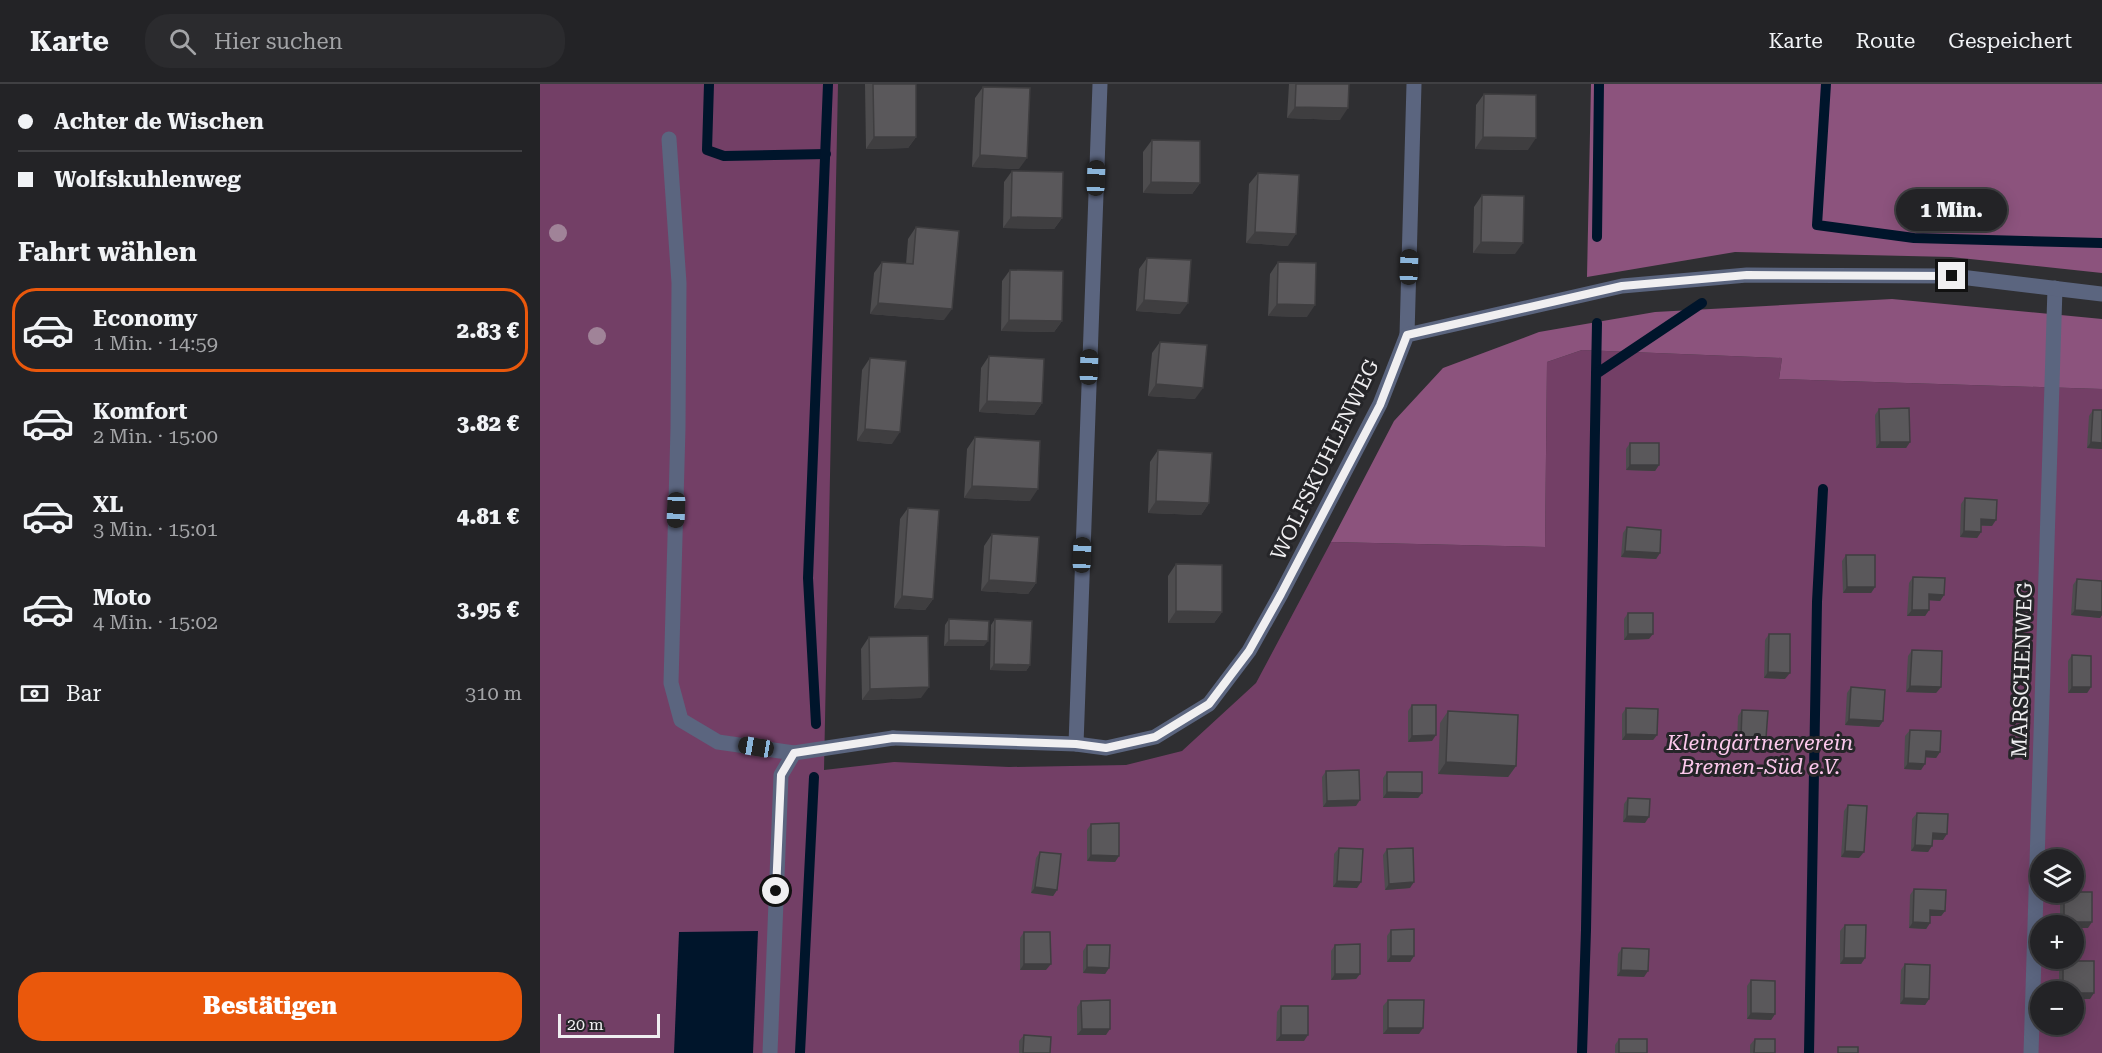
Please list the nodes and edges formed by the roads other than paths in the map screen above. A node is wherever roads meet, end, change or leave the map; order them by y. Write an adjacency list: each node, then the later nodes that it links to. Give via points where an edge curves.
1 (1100, 84): 7 (street)
2 (1414, 84): 6 (street, WOLFSKUHLENWEG)
3 (669, 139): 8 (street, WOLFSKUHLENWEG, via 679,282 671,683 681,720 718,741)
4 (2055, 288): 5 (street); 6 (street, via 1952,276 1747,275 1622,286); 10 (street, MARSCHENWEG)
5 (2102, 294)
6 (1407, 335): 7 (street, WOLFSKUHLENWEG, via 1380,405 1281,594 1249,651 1209,704 1155,737 1106,748)
7 (1076, 744): 8 (street, WOLFSKUHLENWEG, via 893,738)
8 (794, 753): 9 (street, via 781,775)
9 (770, 1053)
10 (2031, 1053)

